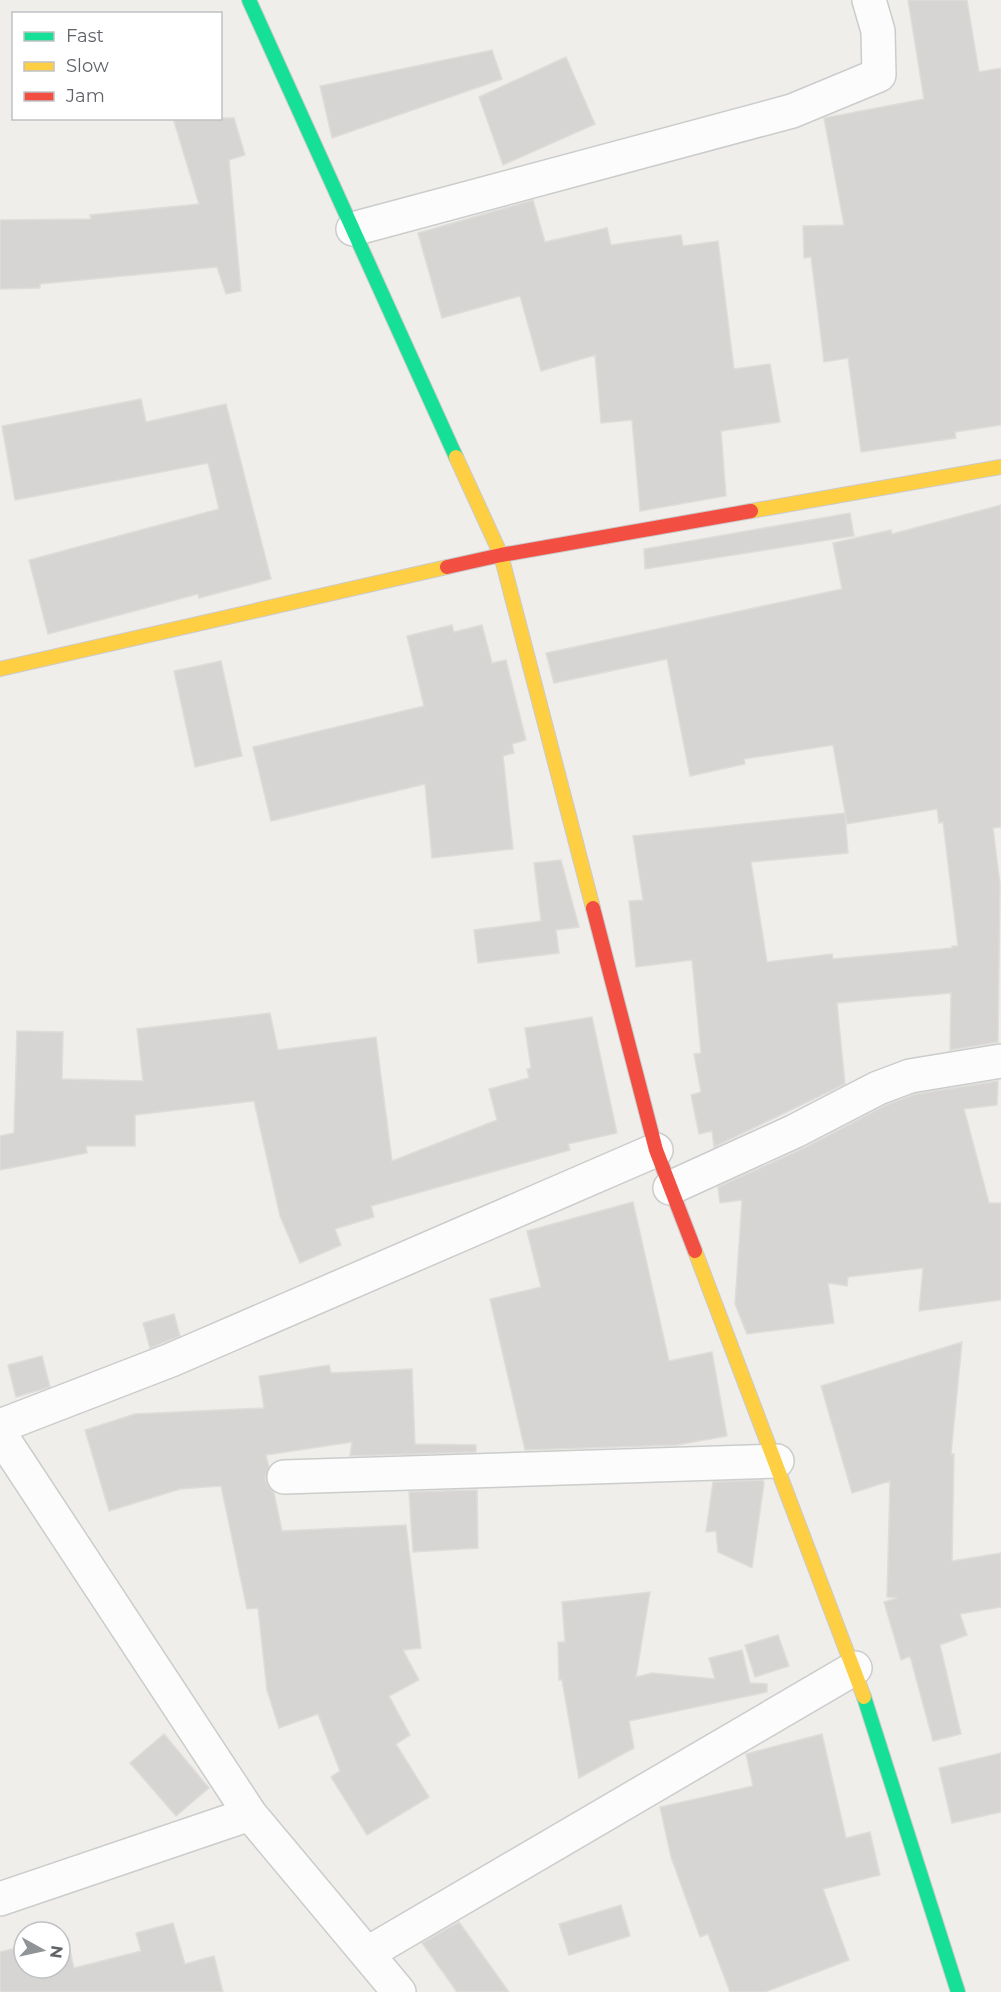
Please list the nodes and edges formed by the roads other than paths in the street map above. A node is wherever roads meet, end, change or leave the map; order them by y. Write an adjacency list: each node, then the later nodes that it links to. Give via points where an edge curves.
1 (249, 0): 3 (street)
2 (869, 0): 3 (street, via 878,30 879,75 792,111)
3 (353, 229): 5 (street)
4 (1001, 467): 5 (street)
5 (501, 555): 6 (street); 8 (street)
6 (0, 669)
7 (1001, 1061): 9 (street, via 910,1076 878,1088)
8 (656, 1150): 9 (street); 10 (street, via 171,1360)
9 (670, 1188): 12 (street)
10 (0, 1426)
11 (0, 1434): 15 (street)
12 (777, 1461): 13 (street); 14 (street)
13 (284, 1477)
14 (855, 1668): 17 (street); 19 (street)
15 (250, 1814): 16 (street); 17 (street)
16 (0, 1899)
17 (368, 1953): 18 (street)
18 (399, 1992)
19 (958, 1992)

